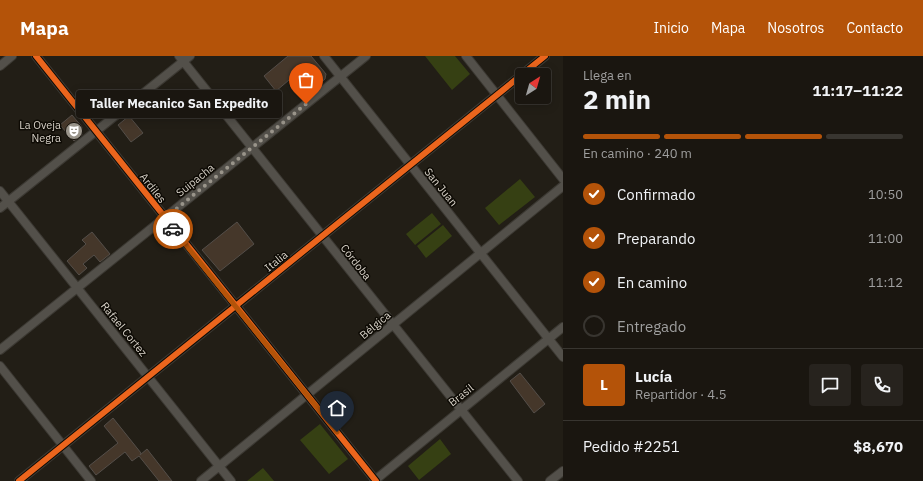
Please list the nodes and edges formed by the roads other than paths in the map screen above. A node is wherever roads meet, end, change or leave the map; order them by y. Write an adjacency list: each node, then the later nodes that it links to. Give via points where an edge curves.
1 (12, 56): 8 (street)
2 (36, 56): 11 (street, Ardiles)
3 (324, 56): 9 (street, San Juan)
4 (366, 56): 9 (street, Suipacha)
5 (466, 56): 10 (street)
6 (545, 56): 10 (street, Italia)
7 (184, 58): 11 (street); 12 (street, Córdoba)
8 (0, 66)
9 (341, 76): 12 (street, Suipacha); 13 (street, San Juan)
10 (497, 95): 13 (street, Italia); 14 (street)
11 (96, 131): 17 (street); 19 (street, Ardiles)
12 (252, 148): 19 (street, Suipacha); 20 (street, Córdoba)
13 (411, 165): 20 (street, Italia); 21 (street, San Juan)
14 (563, 179)
15 (563, 186): 21 (street, Bélgica)
16 (0, 191): 17 (street, Rafael Cortez)
17 (8, 202): 18 (street); 22 (street, Rafael Cortez)
18 (0, 208)
19 (165, 218): 22 (street, Suipacha); 23 (street, Ardiles)
20 (322, 237): 23 (street, Italia); 24 (street, Córdoba)
21 (481, 253): 24 (street, Bélgica); 26 (street, San Juan)
22 (77, 288): 27 (street, Suipacha); 30 (street, Rafael Cortez)
23 (236, 307): 30 (street, Italia); 31 (street, Ardiles)
24 (392, 325): 31 (street, Bélgica); 32 (street, Córdoba)
25 (563, 327): 26 (street, Brasil)
26 (549, 339): 28 (street, San Juan); 32 (street, Brasil)
27 (0, 350)
28 (563, 357)
29 (0, 366): 33 (street)
30 (148, 377): 33 (street, Italia); 34 (street, Rafael Cortez)
31 (309, 395): 34 (street, Bélgica); 40 (street, Ardiles)
32 (461, 409): 40 (street, Brasil); 41 (street, Córdoba)
33 (64, 446): 36 (street, Italia); 37 (street)
34 (219, 467): 38 (street, Bélgica); 39 (street, Rafael Cortez)
35 (563, 471): 42 (street)
36 (20, 481)
37 (91, 481)
38 (201, 481)
39 (231, 481)
40 (375, 481)
41 (518, 481)
42 (550, 481)

